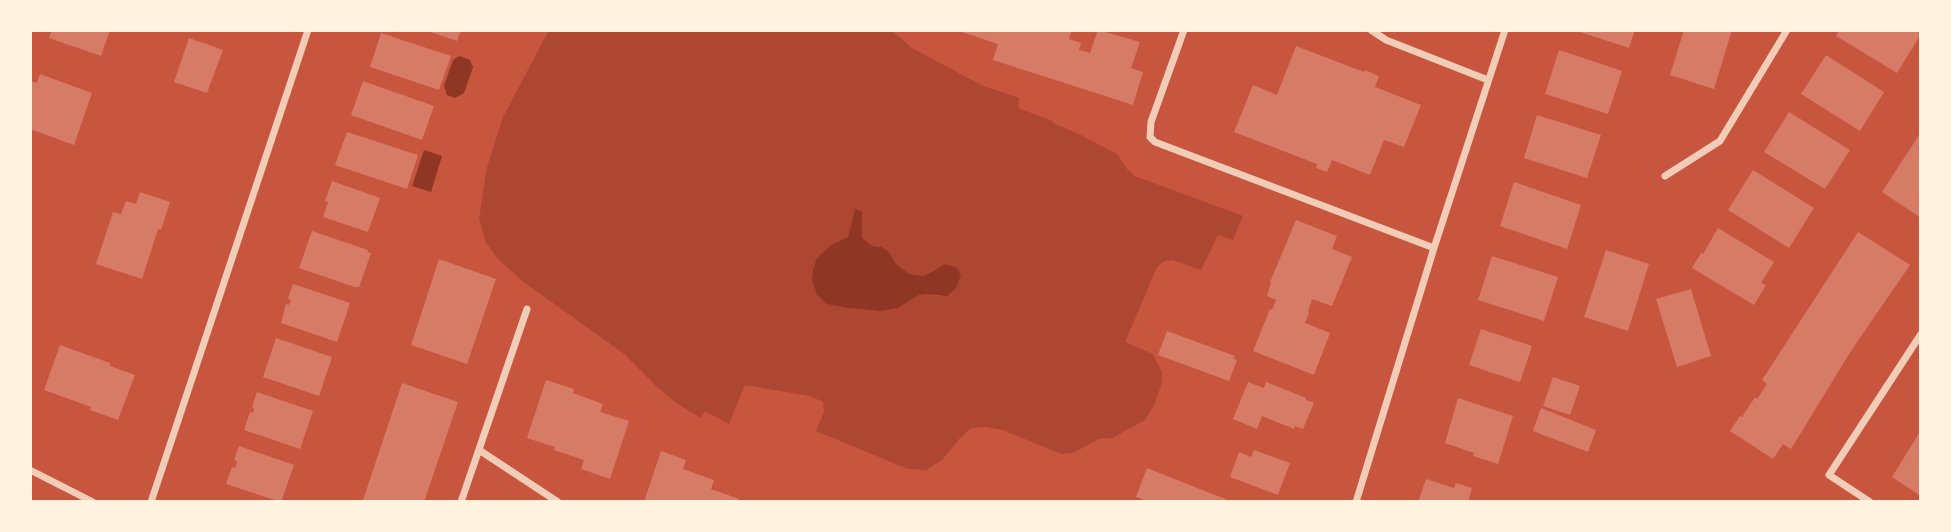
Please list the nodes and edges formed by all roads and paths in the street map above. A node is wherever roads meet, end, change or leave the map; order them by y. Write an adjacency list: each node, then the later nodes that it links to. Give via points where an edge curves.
1 (308, 30): 14 (street)
2 (1184, 30): 8 (street, via 1151,122 1150,137 1155,142)
3 (1371, 30): 6 (street)
4 (1505, 30): 6 (street)
5 (1787, 30): 7 (street, via 1720,141)
6 (1488, 80): 8 (street)
7 (1665, 176)
8 (1434, 248): 17 (street)
9 (527, 309): 11 (street)
10 (1921, 334): 18 (street, via 1829,475)
11 (479, 450): 15 (street); 16 (street)
12 (30, 470): 13 (street)
13 (93, 502)
14 (151, 502)
15 (461, 502)
16 (558, 502)
17 (1356, 502)
18 (1870, 502)

